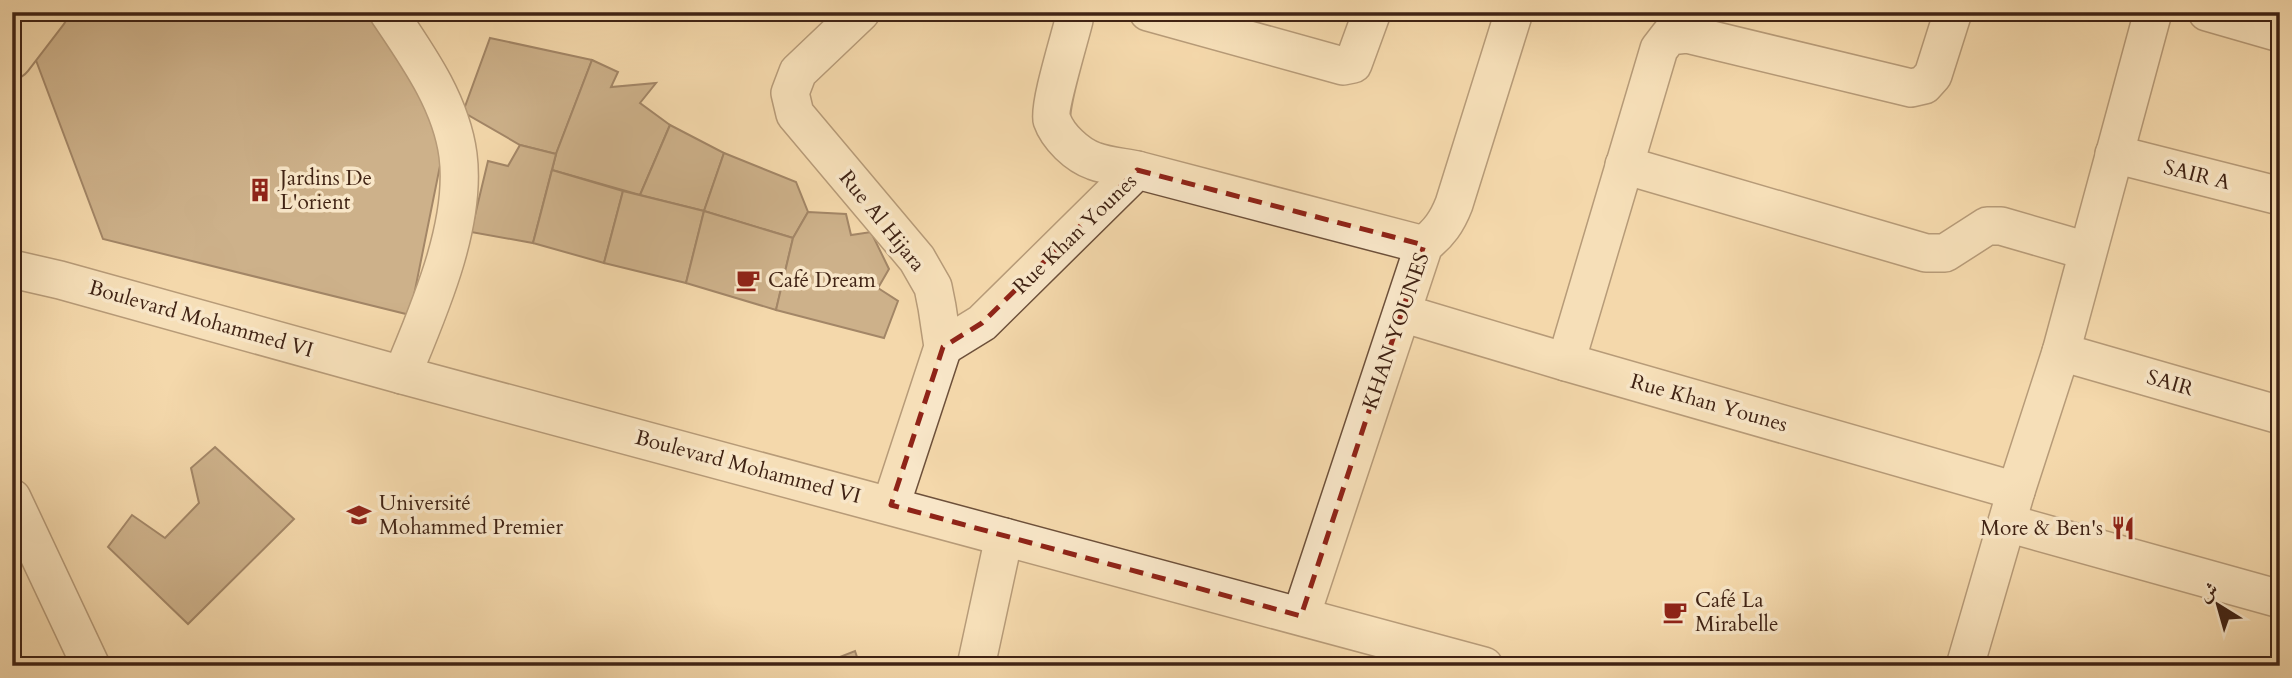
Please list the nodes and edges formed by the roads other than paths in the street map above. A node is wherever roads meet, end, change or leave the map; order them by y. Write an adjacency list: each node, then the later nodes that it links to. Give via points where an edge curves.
1 (48, 12): 12 (main road)
2 (388, 12): 24 (street, via 445,109 459,171 457,201 437,289)
3 (861, 12): 21 (street, Rue Al Hijara, via 798,72 790,93 794,114 917,259 933,287)
4 (1148, 12): 5 (street, via 1343,66 1353,64)
5 (1371, 12)
6 (1514, 12): 17 (street, KHAN YOUNES, via 1454,204 1438,234)
7 (1953, 12): 14 (street, via 1933,75 1924,85 1911,88 1686,34 1668,36 1659,49)
8 (2153, 12): 13 (street)
9 (2207, 12): 11 (street)
10 (1074, 15): 15 (street, via 1051,119 1077,152 1093,161)
11 (2280, 33)
12 (12, 59)
13 (2113, 154): 16 (street, SAIR A); 18 (street)
14 (1624, 165): 18 (street, via 1926,253 1945,253 1987,226); 23 (street)
15 (1136, 170): 17 (street, Rue Khan Younes); 21 (street, Rue Khan Younes, via 982,323)
16 (2280, 196)
17 (1424, 245): 20 (street, KHAN YOUNES)
18 (2087, 251): 22 (street)
19 (12, 269): 24 (street, Boulevard Mohammed VI)
20 (1402, 313): 23 (street, Rue Khan Younes); 31 (street, KHAN YOUNES)
21 (943, 347): 27 (street, Rue Al Hijara)
22 (2061, 352): 25 (street, SAIR); 28 (street)
23 (1566, 362): 28 (street, Rue Khan Younes)
24 (402, 376): 27 (street, Boulevard Mohammed VI)
25 (2280, 415)
26 (12, 498): 32 (street)
27 (891, 505): 29 (street, Boulevard Mohammed VI)
28 (2011, 507): 30 (street, Rue Khan Younes); 35 (street)
29 (1004, 537): 31 (street, Boulevard Mohammed VI); 33 (street)
30 (2280, 599)
31 (1301, 616): 34 (street, Boulevard Mohammed VI)
32 (91, 666)
33 (976, 666)
34 (1484, 666)
35 (1965, 666)

